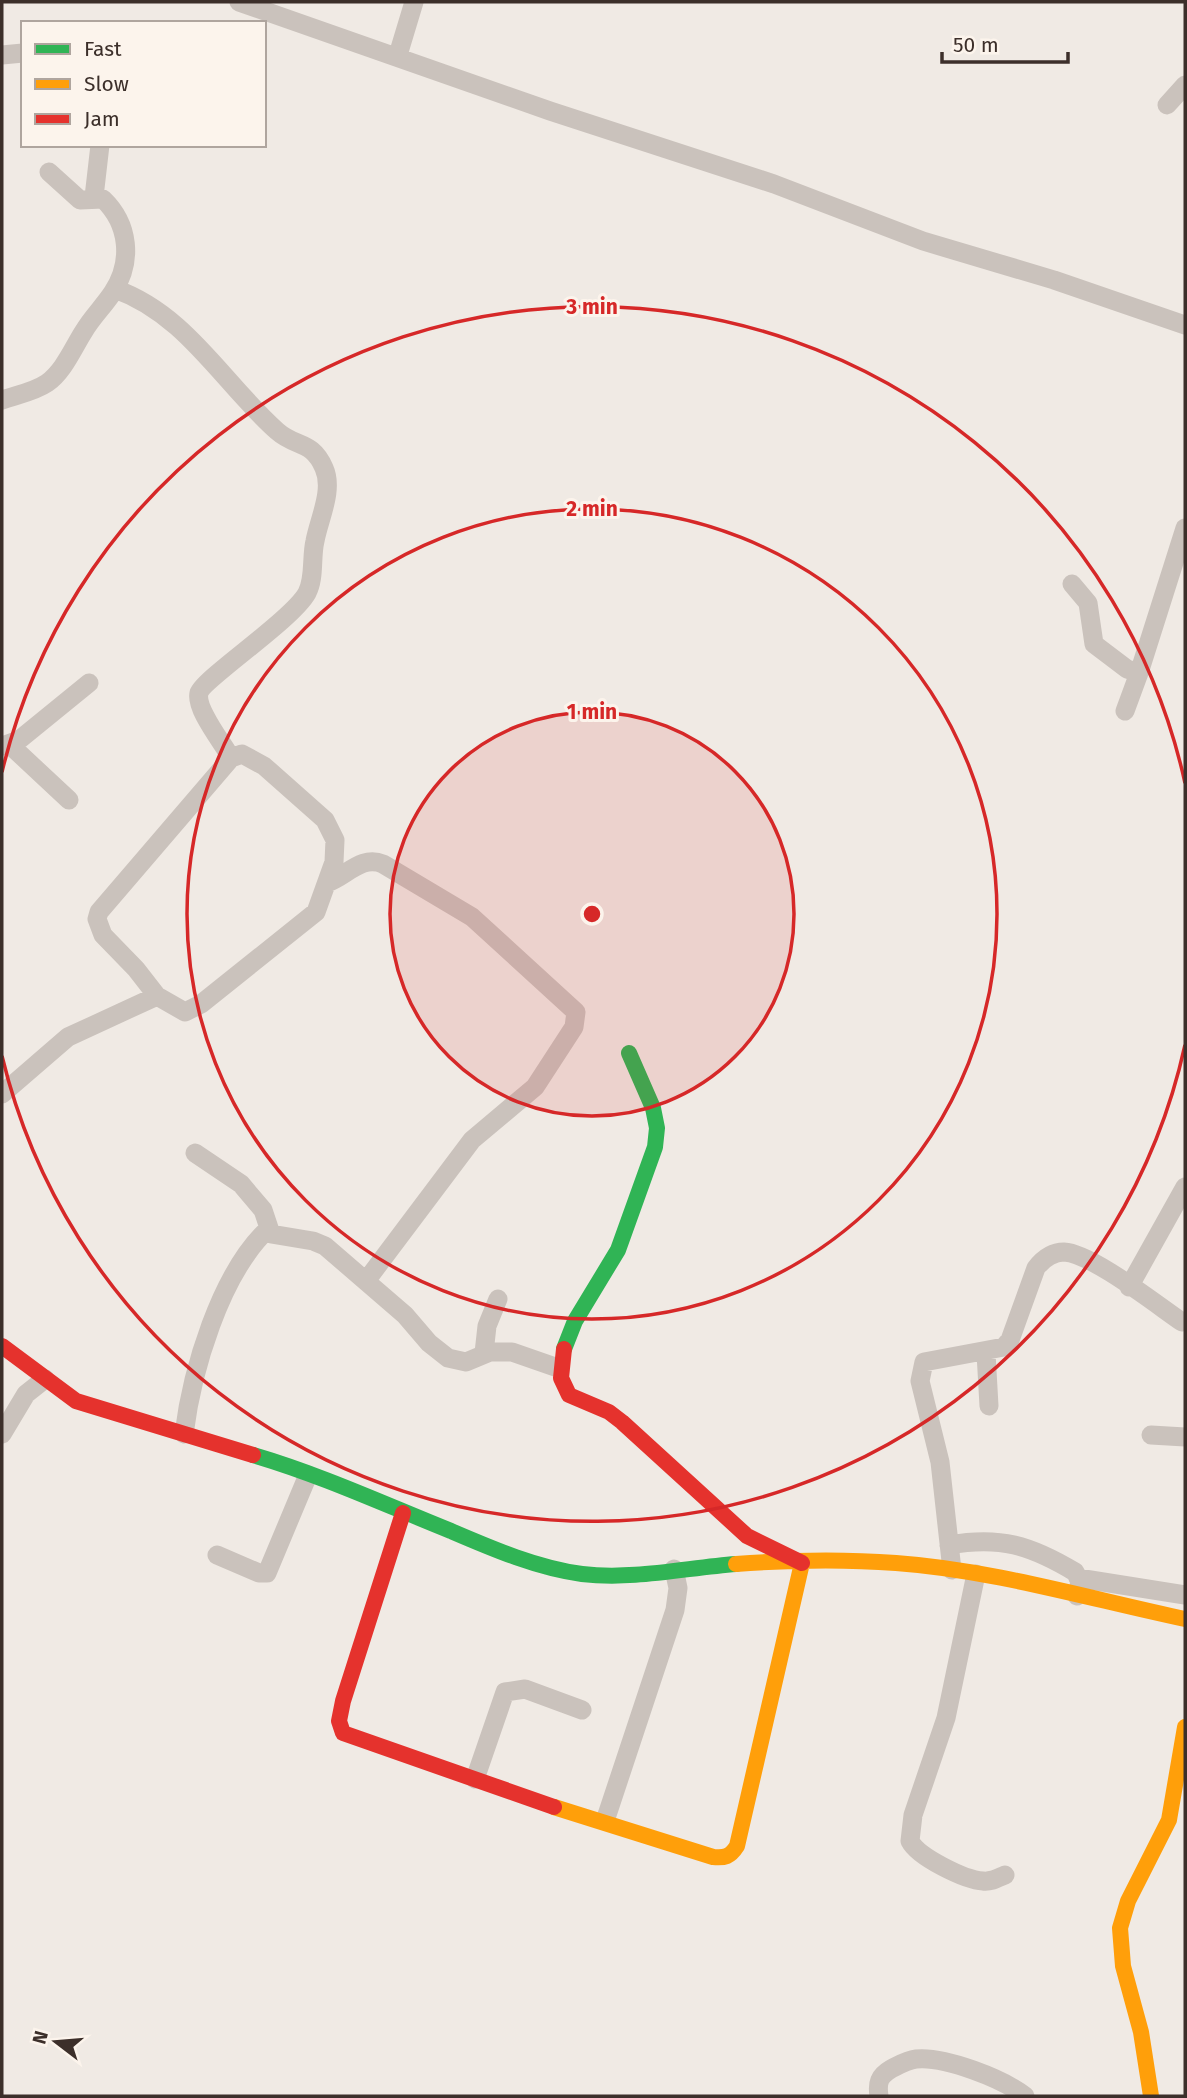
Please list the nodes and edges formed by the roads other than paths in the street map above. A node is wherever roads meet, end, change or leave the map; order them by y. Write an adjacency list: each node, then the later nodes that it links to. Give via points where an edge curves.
1 (239, 2): 5 (street)
2 (414, 2): 5 (street)
3 (21, 53): 4 (street)
4 (2, 55)
5 (398, 55): 12 (street, via 550,111 774,184 923,241)
6 (1185, 85): 7 (street)
7 (1167, 105)
8 (100, 147): 10 (street)
9 (49, 172): 10 (street, via 80,200)
10 (94, 197): 11 (street, via 110,205 124,226 125,248)
11 (115, 289): 13 (street, via 57,375 36,389); 20 (street, via 171,321 278,432 313,449 326,472 307,592 202,687 198,696 201,711)
12 (1185, 325)
13 (2, 400)
14 (1185, 528): 16 (street)
15 (1072, 584): 16 (street, via 1088,603 1094,644)
16 (1139, 673): 18 (street)
17 (89, 683): 19 (street, via 19,740)
18 (1125, 711)
19 (6, 745): 21 (street)
20 (231, 758): 22 (street, via 243,754 264,765 331,827 335,852); 23 (street, via 99,912 103,935)
21 (69, 800)
22 (327, 883): 23 (street, via 317,912 192,1010 185,1012); 29 (street, via 365,862 383,864 472,917 576,1012 573,1027 535,1087 472,1140)
23 (157, 996): 25 (street, via 68,1037)
24 (629, 1053): 36 (street, via 655,1115 655,1151 617,1251 579,1311)
25 (2, 1094)
26 (195, 1153): 28 (street, via 241,1184 262,1210)
27 (1185, 1187): 30 (street)
28 (267, 1230): 29 (street, via 281,1238 325,1246); 40 (street, via 244,1258 211,1326 192,1380)
29 (366, 1281): 34 (street, via 448,1358 466,1362)
30 (1129, 1287): 32 (street); 35 (street, via 1088,1259 1053,1254 1036,1268 1010,1340 1004,1348)
31 (498, 1299): 34 (street, via 486,1326)
32 (1182, 1322)
33 (2, 1346): 37 (street)
34 (484, 1353): 36 (street, via 512,1352)
35 (986, 1353): 38 (street); 45 (street, via 927,1360 920,1369 940,1462)
36 (558, 1368): 47 (street, via 569,1395 622,1422 747,1535)
37 (45, 1379): 39 (street, via 26,1394); 40 (street, via 86,1405)
38 (989, 1406)
39 (2, 1434)
40 (184, 1434): 43 (street)
41 (1152, 1435): 42 (street)
42 (1185, 1437)
43 (308, 1475): 44 (street); 46 (street, via 267,1573)
44 (403, 1513): 48 (street, via 552,1568 613,1576); 56 (street, via 343,1701 340,1727 348,1736)
45 (949, 1545): 49 (street); 51 (street, via 983,1539 1006,1541 1071,1570)
46 (217, 1555)
47 (802, 1561): 48 (street); 49 (street, via 898,1563); 57 (street, via 746,1811 732,1854 713,1857)
48 (674, 1569): 57 (street, via 678,1588 675,1610)
49 (951, 1570): 50 (street)
50 (976, 1574): 51 (street); 58 (street, via 959,1667 913,1815 910,1841 923,1857 973,1878 986,1882)
51 (1077, 1587): 52 (street); 53 (street)
52 (1185, 1595)
53 (1185, 1619)
54 (583, 1710): 56 (street, via 526,1689 505,1692)
55 (1185, 1727): 61 (street, via 1170,1821 1128,1901 1120,1928 1123,1966 1141,2032)
56 (475, 1779): 57 (street)
57 (604, 1821)
58 (1005, 1875)
59 (879, 2096): 60 (street, via 878,2085 885,2072 909,2060 924,2059 993,2078)
60 (1025, 2096)
61 (1151, 2096)

